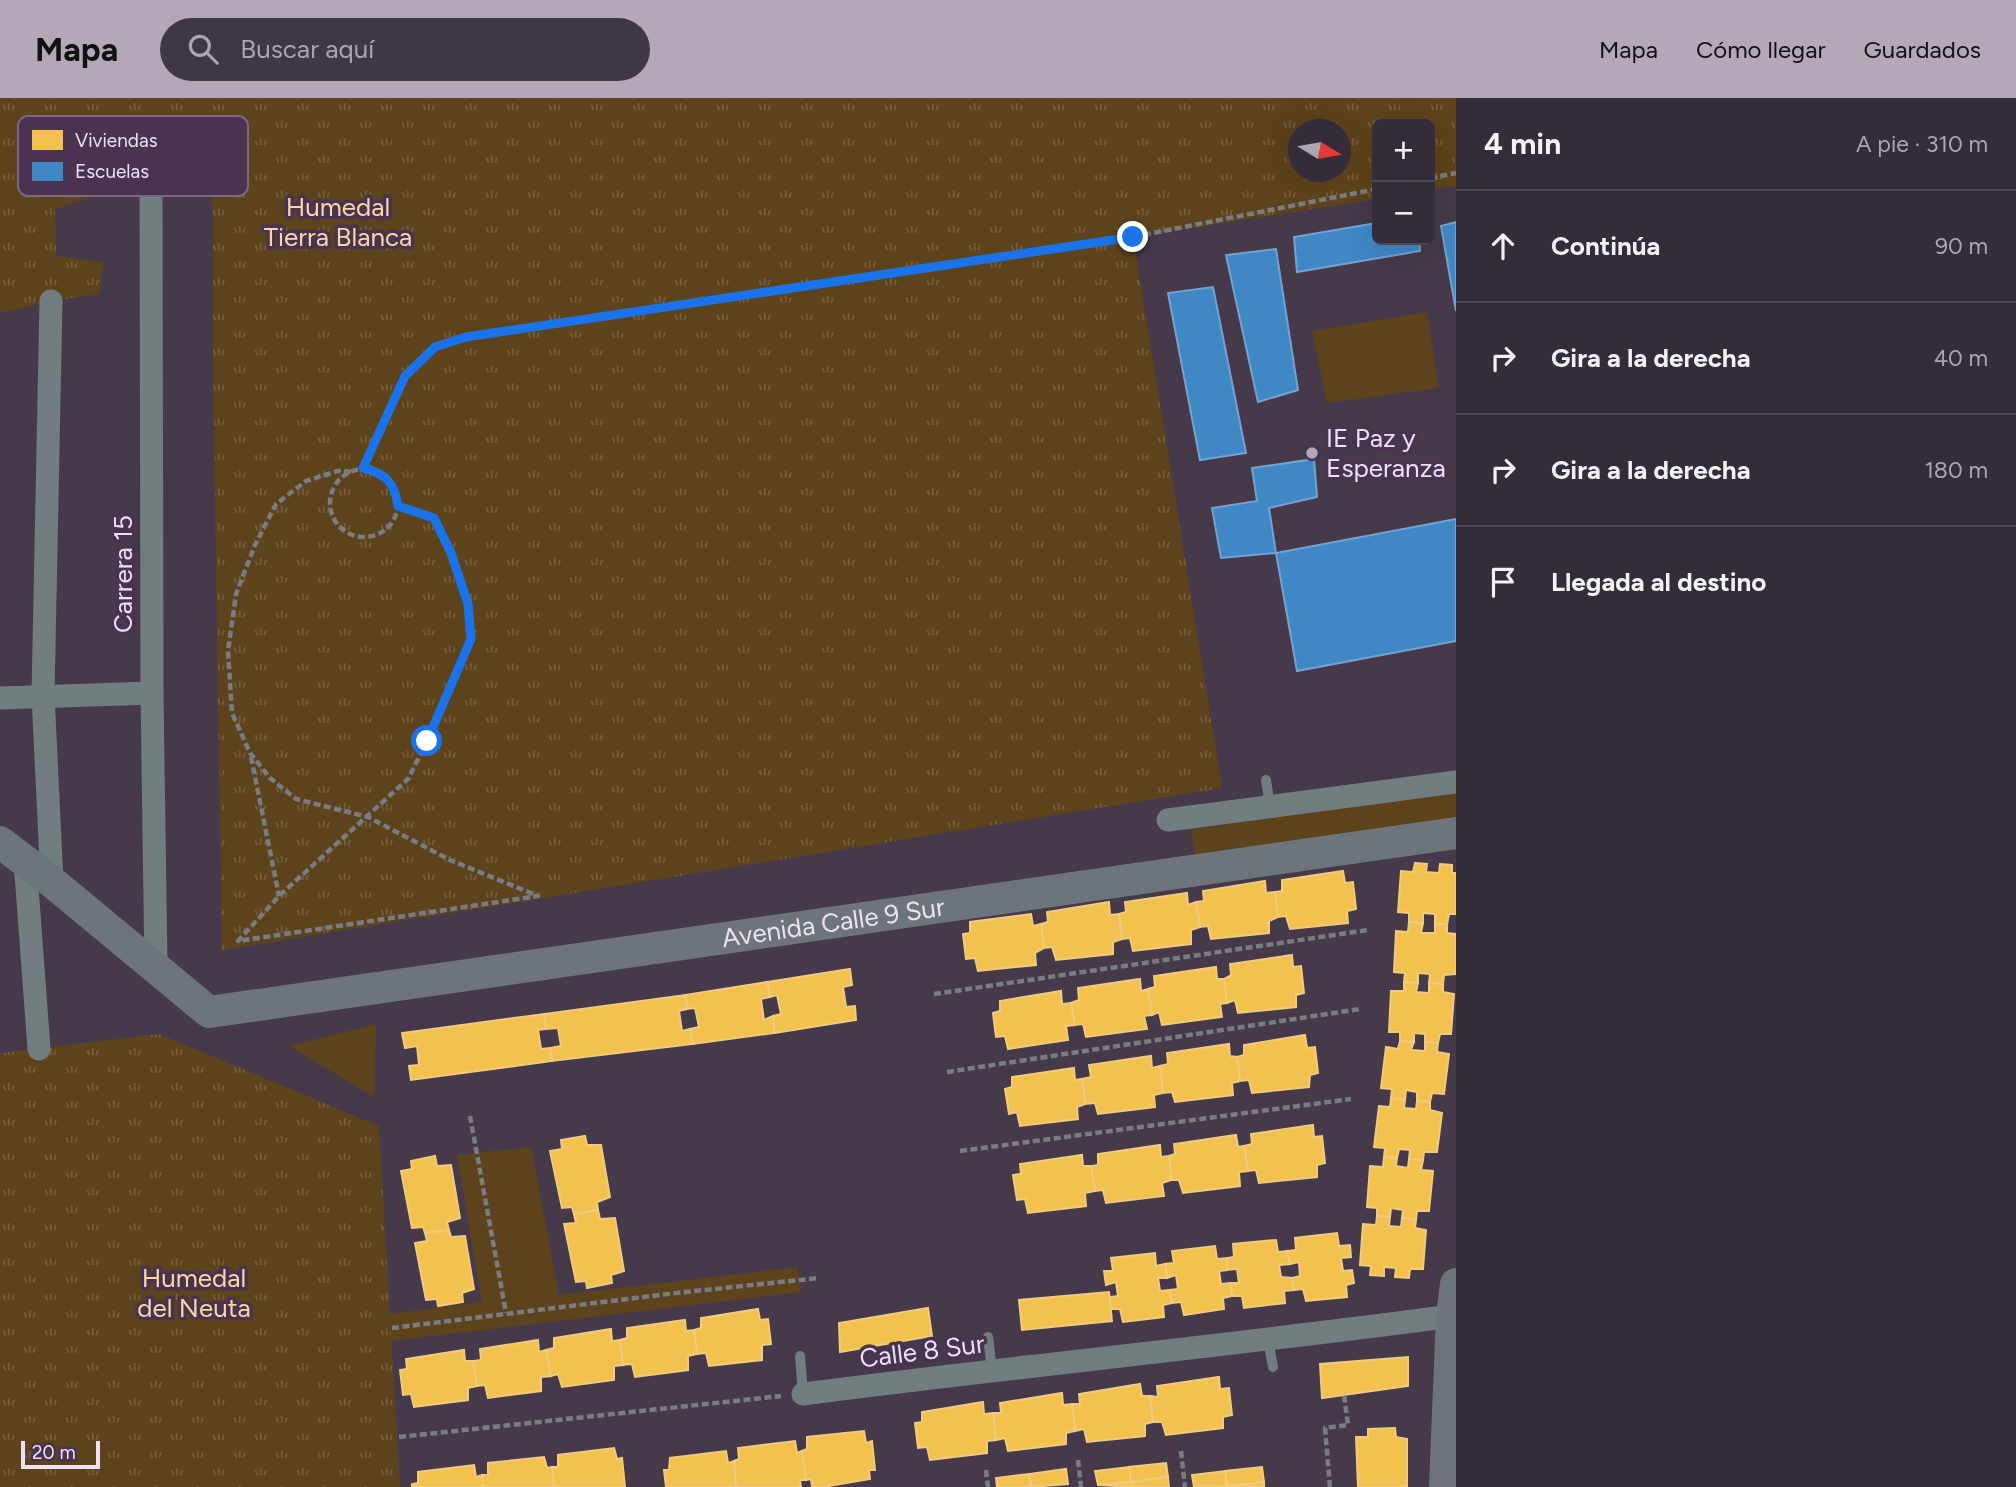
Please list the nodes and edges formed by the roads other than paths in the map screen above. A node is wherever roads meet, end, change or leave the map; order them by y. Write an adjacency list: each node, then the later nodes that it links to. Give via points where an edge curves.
1 (151, 196): 3 (street, Carrera 15)
2 (51, 301): 4 (street)
3 (152, 693): 4 (street); 13 (street, Carrera 15)
4 (43, 695): 5 (street); 12 (street)
5 (0, 698)
6 (1266, 780): 8 (lane)
7 (1456, 782): 8 (street)
8 (1270, 806): 9 (street)
9 (1168, 820)
10 (1456, 833): 13 (street, Avenida Calle 9 Sur, via 209,1012)
11 (13, 851): 12 (street); 14 (street)
12 (52, 882): 13 (street)
13 (156, 968)
14 (39, 1049)
15 (1456, 1284): 16 (street)
16 (1452, 1316): 18 (street, Calle 8 Sur); 23 (street)
17 (988, 1337): 21 (lane)
18 (1268, 1340): 20 (lane); 21 (street, Calle 8 Sur)
19 (800, 1356): 22 (lane)
20 (1273, 1367)
21 (992, 1370): 22 (street, Calle 8 Sur)
22 (803, 1394)
23 (1445, 1487)

